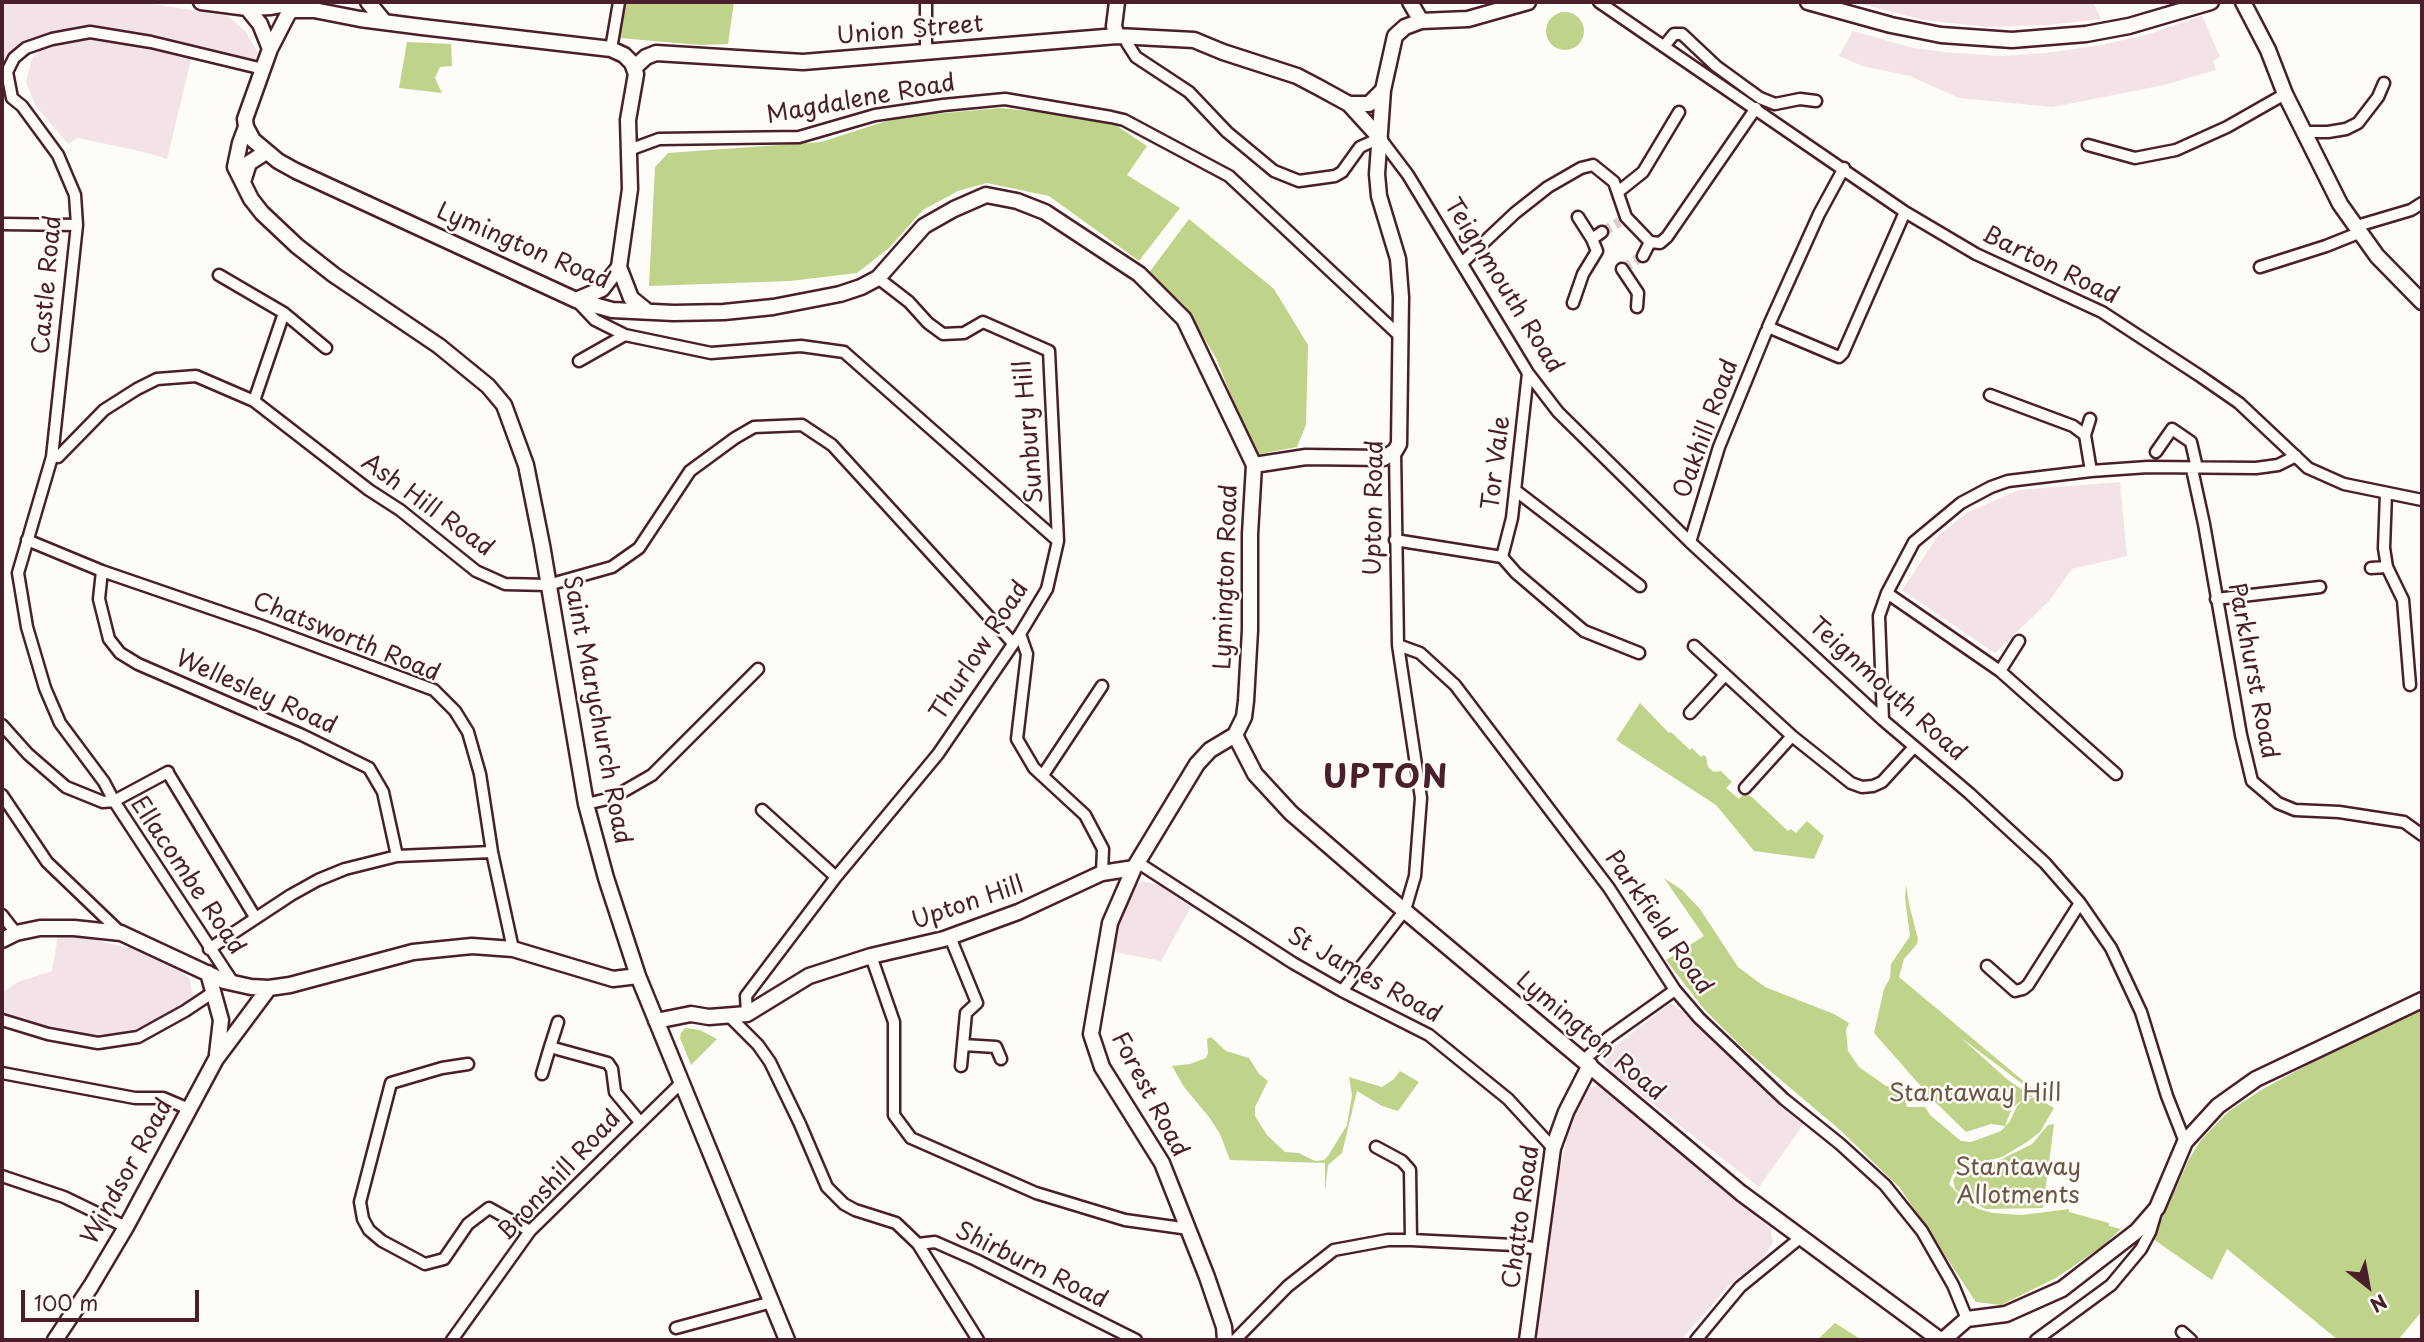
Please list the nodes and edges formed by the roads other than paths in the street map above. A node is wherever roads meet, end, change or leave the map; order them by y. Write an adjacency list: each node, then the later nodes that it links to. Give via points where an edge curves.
1 (201, 2): 13 (street)
2 (368, 2): 14 (street)
3 (619, 2): 20 (street)
4 (926, 2): 21 (street)
5 (1117, 2): 16 (street, via 1114,26)
6 (1410, 2): 15 (street)
7 (1528, 2): 15 (street, via 1468,19)
8 (1599, 2): 18 (street, Barton Road)
9 (1808, 2): 10 (street, via 1941,35 2012,40 2129,26)
10 (2211, 2)
11 (2243, 2): 26 (street)
12 (294, 7): 13 (street); 14 (street); 19 (street)
13 (247, 8): 19 (street, via 260,24)
14 (383, 20): 20 (street)
15 (1421, 21): 25 (street, Upton Road, via 1395,36)
16 (1123, 36): 17 (street, Union Street); 21 (street, Union Street); 33 (street, via 1136,57 1189,92 1274,171 1299,181 1335,176 1360,147)
17 (1194, 40): 28 (street, Teignmouth Road, via 1297,76)
18 (1665, 46): 27 (street, via 1674,34 1682,34 1760,98 1775,104); 29 (street, Barton Road)
19 (270, 49): 23 (street)
20 (611, 49): 22 (street)
21 (926, 53): 22 (street, Union Street, via 803,62 656,53)
22 (631, 63): 35 (street, via 636,74 628,120)
23 (263, 69): 31 (street); 44 (street, Castle Road, via 152,41 90,32 52,39 26,48 14,58 7,72 12,98 58,155 75,195)
24 (2384, 83): 32 (street, via 2358,123 2346,129)
25 (1383, 90): 28 (street, via 1369,104); 33 (street, Upton Road)
26 (2285, 94): 32 (street); 34 (street, via 2176,150 2135,158)
27 (1816, 101)
28 (1349, 104): 33 (street, Teignmouth Road)
29 (1756, 108): 37 (street, Barton Road); 48 (street, via 1667,237 1660,243)
30 (1679, 112): 39 (street, via 1643,172)
31 (246, 127): 36 (street, Lymington Road); 38 (street, via 235,167)
32 (2304, 132): 45 (street, via 2340,204)
33 (1380, 138): 50 (street, Teignmouth Road); 64 (street, Upton Road, via 1379,196 1398,259)
34 (2088, 145)
35 (629, 150): 51 (street, via 630,188); 64 (street, Magdalene Road, via 659,139 799,137 874,115 1005,99 1124,120 1229,176)
36 (266, 152): 38 (street, via 250,163); 56 (street, Lymington Road, via 296,171)
37 (1844, 168): 41 (street, Barton Road); 62 (street, Oakhill Road)
38 (243, 183): 90 (street, Saint Marychurch Road, via 262,213 297,246 439,346 504,405 526,465)
39 (1618, 192): 48 (street, via 1623,219); 50 (street, via 1614,182 1593,165 1581,168 1515,213)
40 (2422, 203): 45 (street)
41 (1905, 212): 62 (street, via 1843,353 1839,356); 74 (street, Barton Road, via 1976,254 2102,312 2239,403)
42 (1578, 217): 47 (street)
43 (2, 224): 44 (street)
44 (77, 225): 75 (street, Castle Road)
45 (2359, 229): 52 (street, via 2326,246); 57 (street, via 2377,256)
46 (1602, 232): 47 (street)
47 (1592, 239): 58 (street, via 1597,251)
48 (1650, 242): 49 (street)
49 (1643, 256)
50 (1462, 263): 67 (street, Teignmouth Road)
51 (619, 267): 56 (street, via 601,289); 60 (street, via 631,298)
52 (2260, 267)
53 (1622, 269): 59 (street, via 1638,293)
54 (219, 275): 61 (street)
55 (878, 278): 60 (street, Lymington Road, via 840,294 773,306 724,312); 76 (street, Lymington Road, via 924,226 986,195 1045,212 1139,274 1184,319); 84 (street, Sunbury Hill, via 943,334 964,333 983,322 1049,351)
56 (576, 300): 60 (street, Lymington Road, via 612,310); 63 (street, via 595,320)
57 (2422, 302)
58 (1573, 303)
59 (1637, 307)
60 (647, 312)
61 (284, 313): 65 (street); 69 (street)
62 (1767, 329): 85 (street, Oakhill Road, via 1719,447)
63 (625, 335): 66 (street); 84 (street, via 710,353 801,346 844,352)
64 (1401, 337): 72 (street, Upton Road, via 1399,444)
65 (326, 348)
66 (579, 361)
67 (1528, 373): 79 (street, Tor Vale); 85 (street, Teignmouth Road, via 1558,412)
68 (1990, 395): 71 (street, via 2073,426)
69 (254, 401): 75 (street, Ash Hill Road, via 196,376 157,379 104,410 58,457); 90 (street, Ash Hill Road, via 476,571 505,584)
70 (2090, 419): 71 (street)
71 (2085, 435): 78 (street)
72 (1395, 451): 76 (street, via 1384,458 1306,457); 83 (street, Upton Road)
73 (2156, 452): 77 (street, Parkhurst Road, via 2172,429 2191,442)
74 (2296, 456): 77 (street, via 2256,468); 80 (street, Barton Road, via 2308,468 2344,484)
75 (52, 457): 82 (street, Castle Road)
76 (1254, 465): 108 (street, Lymington Road, via 1246,701)
77 (2194, 468): 78 (street); 94 (street, Parkhurst Road)
78 (2091, 471): 93 (street, via 2008,481 1973,495 1914,542)
79 (1515, 490): 86 (street, Tor Vale); 91 (street)
80 (2386, 493): 81 (street, Barton Road); 87 (street)
81 (2422, 500)
82 (27, 540): 89 (street, Chatsworth Road); 115 (street, Castle Road, via 18,573 27,627 45,688 60,723)
83 (1395, 540): 86 (street); 97 (street, Upton Road)
84 (1058, 541): 95 (street, Thurlow Road, via 1047,589)
85 (1690, 542): 106 (street, Teignmouth Road)
86 (1503, 558): 99 (street, via 1584,631)
87 (2387, 567): 88 (street); 103 (street, via 2403,600 2410,679)
88 (2371, 568)
89 (102, 571): 119 (street, Chatsworth Road, via 434,690 468,732 480,774); 120 (street, Wellesley Road, via 99,599 109,639 120,653 369,768 383,792)
90 (548, 585): 95 (street, Ash Hill Road, via 611,567 639,548 690,471 735,438 754,427 802,425 832,445); 116 (street, Saint Marychurch Road)
91 (1640, 586)
92 (2320, 587): 94 (street, via 2289,584)
93 (1887, 593): 101 (street); 106 (street, via 1879,616)
94 (2216, 599): 118 (street, Parkhurst Road, via 2252,781 2278,803 2295,810 2404,822)
95 (1016, 638): 112 (street, via 1027,654 1017,739); 123 (street, Thurlow Road, via 938,754)
96 (2019, 641): 101 (street)
97 (1398, 645): 125 (street, Upton Road, via 1421,798 1415,876); 140 (street, Parkfield Road, via 1420,653 1455,685 1616,898)
98 (1694, 646): 102 (street)
99 (1639, 653)
100 (758, 668): 116 (street, via 652,775 612,798)
101 (2000, 671): 111 (street)
102 (1725, 675): 105 (street); 109 (street)
103 (2422, 675)
104 (1102, 686): 112 (street)
105 (1690, 713)
106 (1883, 720): 110 (street, Teignmouth Road)
107 (2, 725): 115 (street, Ellacombe Road, via 65,787 103,802)
108 (1235, 735): 121 (street, via 1197,764); 125 (street, Lymington Road, via 1255,774 1291,813)
109 (1792, 736): 110 (street, via 1862,787 1882,782); 113 (street)
110 (1914, 747): 124 (street, Teignmouth Road, via 2045,863)
111 (2116, 774)
112 (1042, 775): 122 (street, via 1085,815 1103,849)
113 (1745, 788)
114 (2, 795): 129 (street, via 47,862)
115 (114, 801): 127 (street, via 168,772); 132 (street, Ellacombe Road)
116 (586, 804): 137 (street, Saint Marychurch Road)
117 (762, 810): 123 (street)
118 (2422, 835)
119 (492, 852): 120 (street); 133 (street, Chatsworth Road)
120 (397, 856): 127 (street, via 328,875)
121 (1136, 865): 122 (street, Upton Hill); 141 (street, St James Road); 167 (street, Forest Road, via 1110,923 1091,1034 1102,1067 1162,1163)
122 (1102, 873): 130 (street, Upton Hill)
123 (836, 877): 144 (street, Thurlow Road, via 746,996)
124 (2080, 903): 135 (street, via 2023,989 2015,991); 161 (street, Teignmouth Road, via 2110,948 2141,1012)
125 (1405, 910): 141 (street, Upton Road); 153 (street, Lymington Road)
126 (2, 915): 128 (street)
127 (255, 917): 132 (street)
128 (16, 933): 129 (street, via 74,928); 131 (street)
129 (121, 933): 136 (street)
130 (950, 937): 134 (street, Upton Hill); 149 (street, via 977,1003 966,1013)
131 (2, 940)
132 (209, 949): 138 (street, Ellacombe Road)
133 (513, 949): 137 (street, via 613,979); 139 (street, via 472,946 413,952)
134 (871, 956): 144 (street, Upton Hill, via 809,976); 167 (street, via 894,1021 894,1115 911,1138 1036,1193 1125,1220)
135 (1987, 966)
136 (208, 973): 138 (street); 142 (street, Windsor Road)
137 (638, 976): 147 (street, Saint Marychurch Road)
138 (234, 984): 139 (street)
139 (269, 988): 151 (street, Windsor Road)
140 (1675, 990): 153 (street, via 1609,1037); 174 (street, Parkfield Road, via 1732,1051 1885,1185 1922,1231)
141 (1342, 991): 163 (street, St James Road, via 1429,1035 1508,1099)
142 (212, 993): 146 (street, via 138,1037 98,1043); 151 (street, Windsor Road, via 221,1020)
143 (2422, 1000): 161 (street, via 2256,1079 2218,1106)
144 (747, 1014): 145 (street, Upton Hill)
145 (730, 1017): 147 (street, Upton Hill, via 691,1014); 171 (street, Shirburn Road, via 770,1062 833,1195 855,1210 896,1223)
146 (2, 1020)
147 (656, 1021): 158 (street, Saint Marychurch Road)
148 (558, 1022): 150 (street)
149 (963, 1045): 152 (street, via 996,1047); 155 (street)
150 (550, 1047): 157 (street); 160 (street, via 608,1063 615,1092)
151 (216, 1059): 159 (street, Windsor Road)
152 (1001, 1059)
153 (1587, 1062): 163 (street, Chatto Road); 169 (street, Lymington Road)
154 (468, 1064): 168 (street, via 391,1083 360,1202 363,1219 382,1241 425,1264 444,1259 468,1224 489,1208)
155 (961, 1066)
156 (2, 1073): 159 (street, via 135,1098 163,1098)
157 (542, 1074)
158 (682, 1082): 160 (street, Bronshill Road); 173 (street, Saint Marychurch Road)
159 (189, 1109): 166 (street, Windsor Road)
160 (640, 1122): 168 (street, Bronshill Road)
161 (2185, 1142): 165 (street)
162 (1376, 1147): 170 (street, via 1410,1170)
163 (1553, 1148): 172 (street, Chatto Road)
164 (2, 1176): 166 (street, via 64,1196)
165 (2157, 1208): 174 (street, via 2137,1231 2062,1289 2006,1314); 187 (street, via 2141,1249 2111,1284)
166 (126, 1227): 177 (street, Windsor Road)
167 (1189, 1229): 182 (street, Forest Road)
168 (530, 1231): 178 (street, Bronshill Road)
169 (1800, 1238): 185 (street, via 1740,1287); 186 (street, Lymington Road)
170 (1411, 1240): 172 (street); 183 (street, via 1334,1250 1289,1286)
171 (918, 1244): 180 (street); 181 (street, Shirburn Road, via 935,1242 956,1251)
172 (1539, 1250): 184 (street, Chatto Road)
173 (772, 1302): 175 (street); 179 (street, Saint Marychurch Road)
174 (1967, 1319): 186 (street)
175 (676, 1328)
176 (2182, 1332): 188 (street)
177 (55, 1340)
178 (452, 1340)
179 (787, 1340)
180 (978, 1340)
181 (1136, 1340)
182 (1225, 1340)
183 (1235, 1340)
184 (1527, 1340)
185 (1696, 1340)
186 (1941, 1340)
187 (2036, 1340)
188 (2191, 1340)

